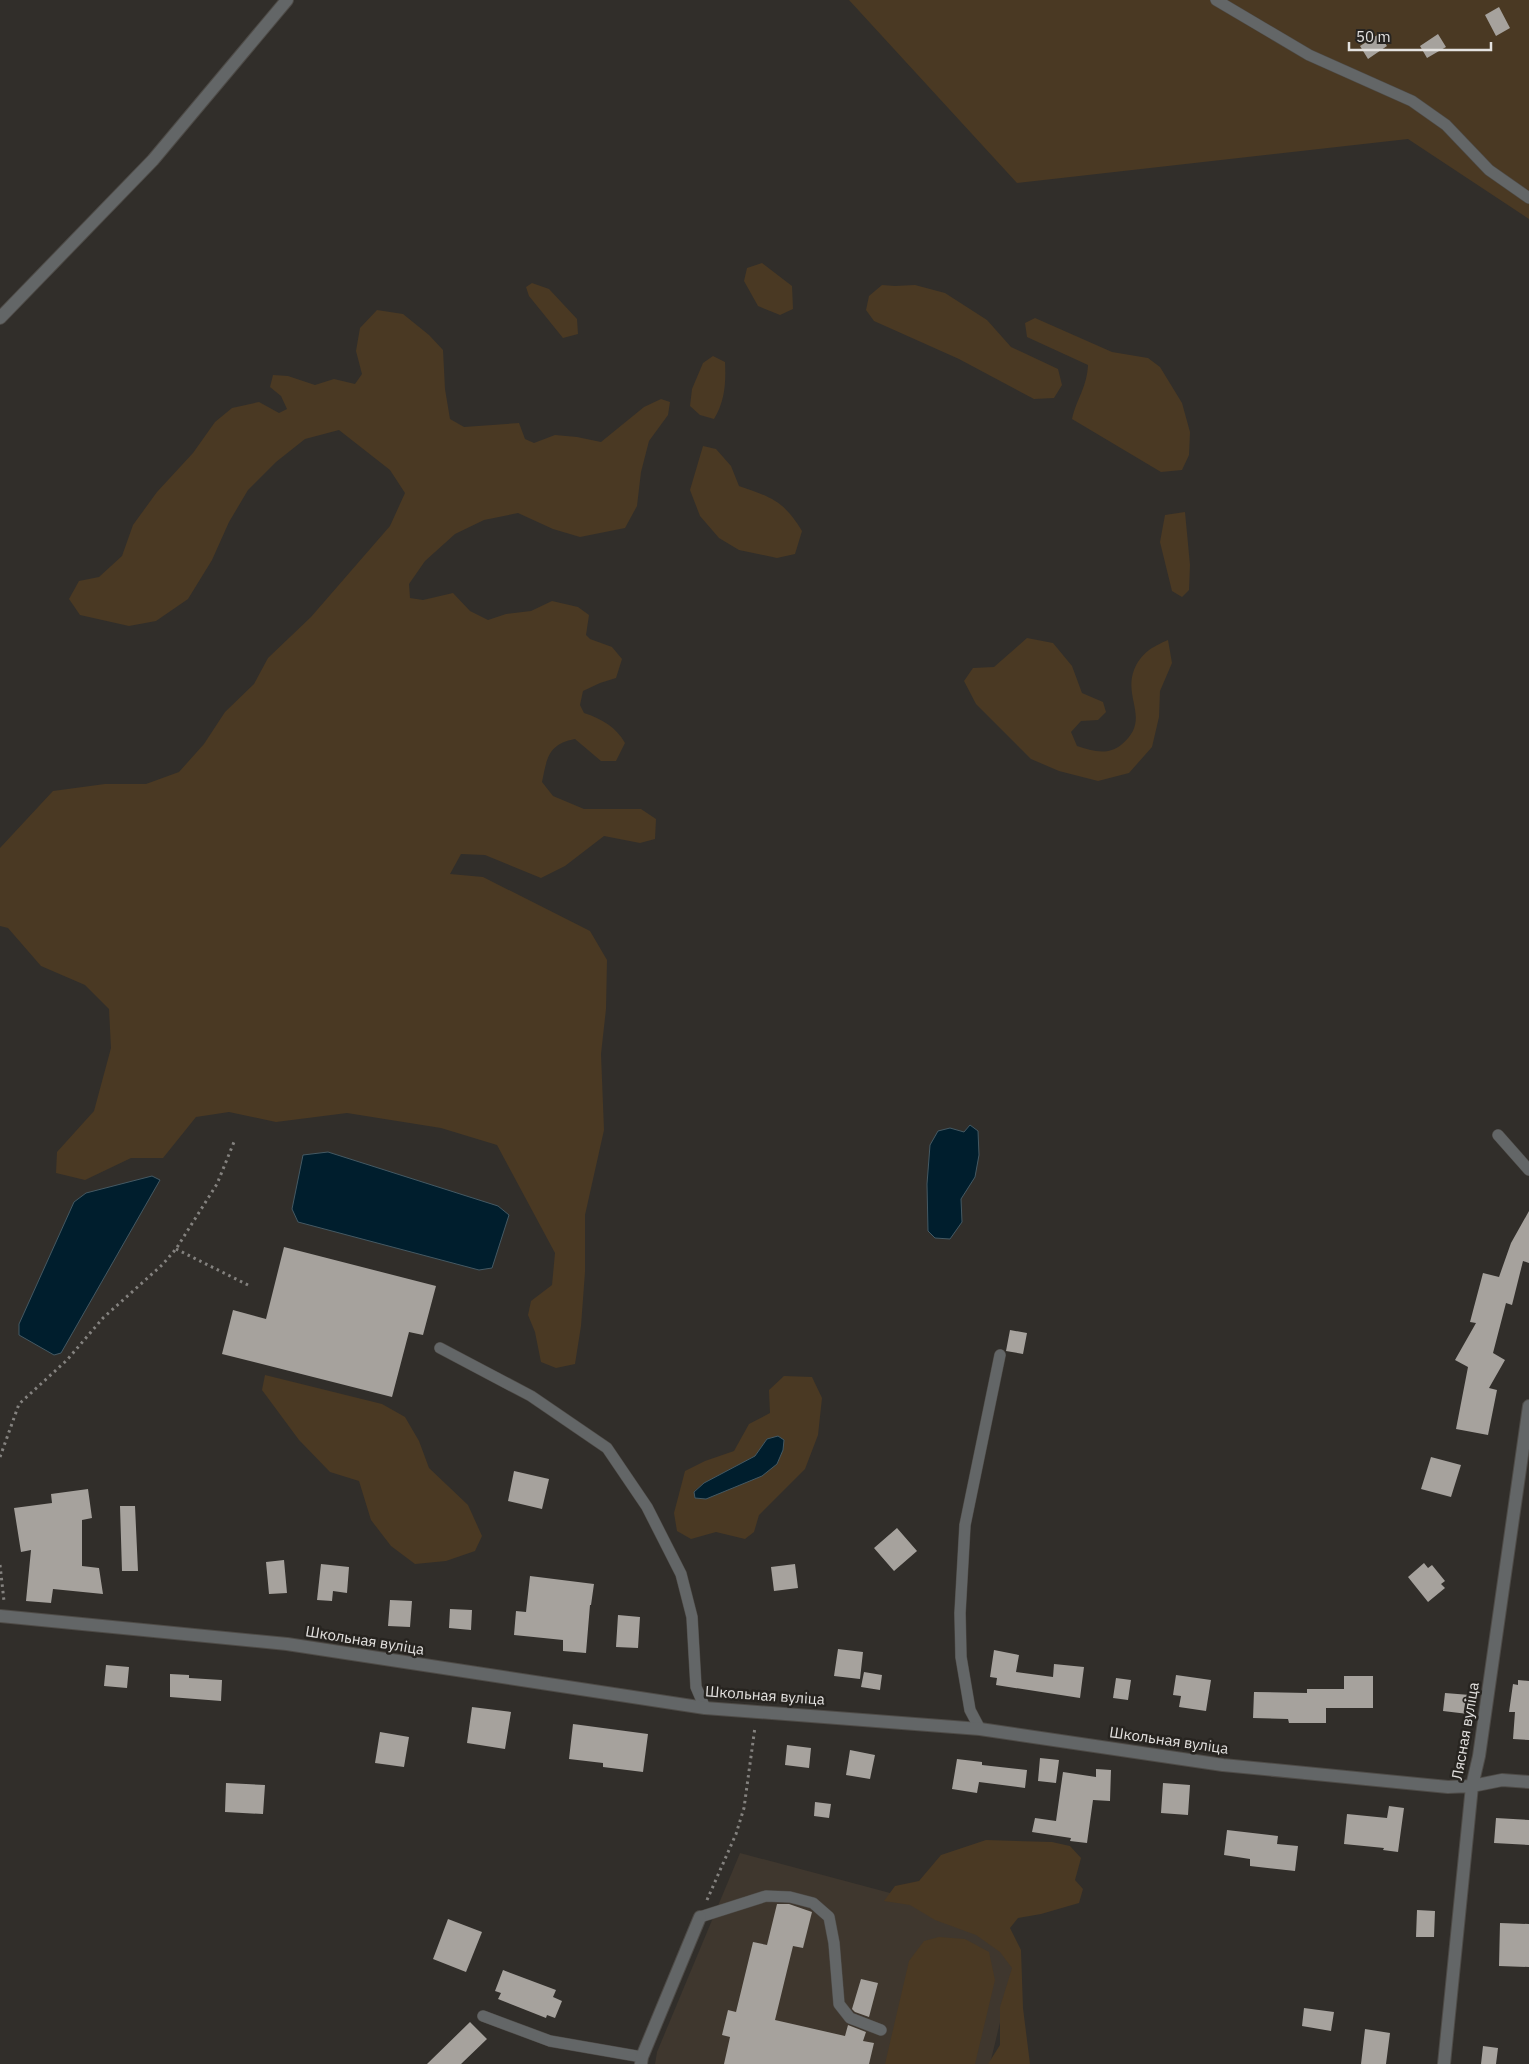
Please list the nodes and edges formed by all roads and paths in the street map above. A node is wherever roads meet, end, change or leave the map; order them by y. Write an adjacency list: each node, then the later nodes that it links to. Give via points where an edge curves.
1 (287, 0): 4 (street, via 152,160)
2 (1216, 0): 3 (lane, via 1309,55 1412,101 1446,125 1489,170)
3 (1528, 196)
4 (0, 318)
5 (1498, 1135): 7 (lane)
6 (234, 1142): 8 (path, via 217,1184)
7 (1529, 1170)
8 (176, 1250): 9 (path); 13 (path, via 103,1318 67,1360 19,1404)
9 (250, 1286)
10 (440, 1348): 16 (lane, via 531,1396 607,1448 647,1507 681,1574 692,1617 696,1687)
11 (1000, 1355): 18 (lane, via 965,1525 960,1613 961,1657 970,1710)
12 (1529, 1406): 20 (street, Лясная вуліца)
13 (0, 1458)
14 (0, 1565): 15 (path)
15 (3, 1617): 16 (street, Школьная вуліца, via 287,1644)
16 (705, 1708): 17 (street, Школьная вуліца)
17 (757, 1711): 18 (street, Школьная вуліца); 21 (path, via 744,1808)
18 (980, 1729): 20 (street, Школьная вуліца, via 1223,1765 1448,1787)
19 (1529, 1782): 20 (street, Школьная вуліца, via 1502,1780)
20 (1472, 1786): 25 (street, Лясная вуліца)
21 (700, 1917): 23 (lane, via 766,1896 790,1897 812,1903 828,1917 834,1943 839,2004 850,2018); 24 (street)
22 (483, 2016): 24 (lane, via 550,2041)
23 (880, 2030)
24 (641, 2061)
25 (1444, 2064)

